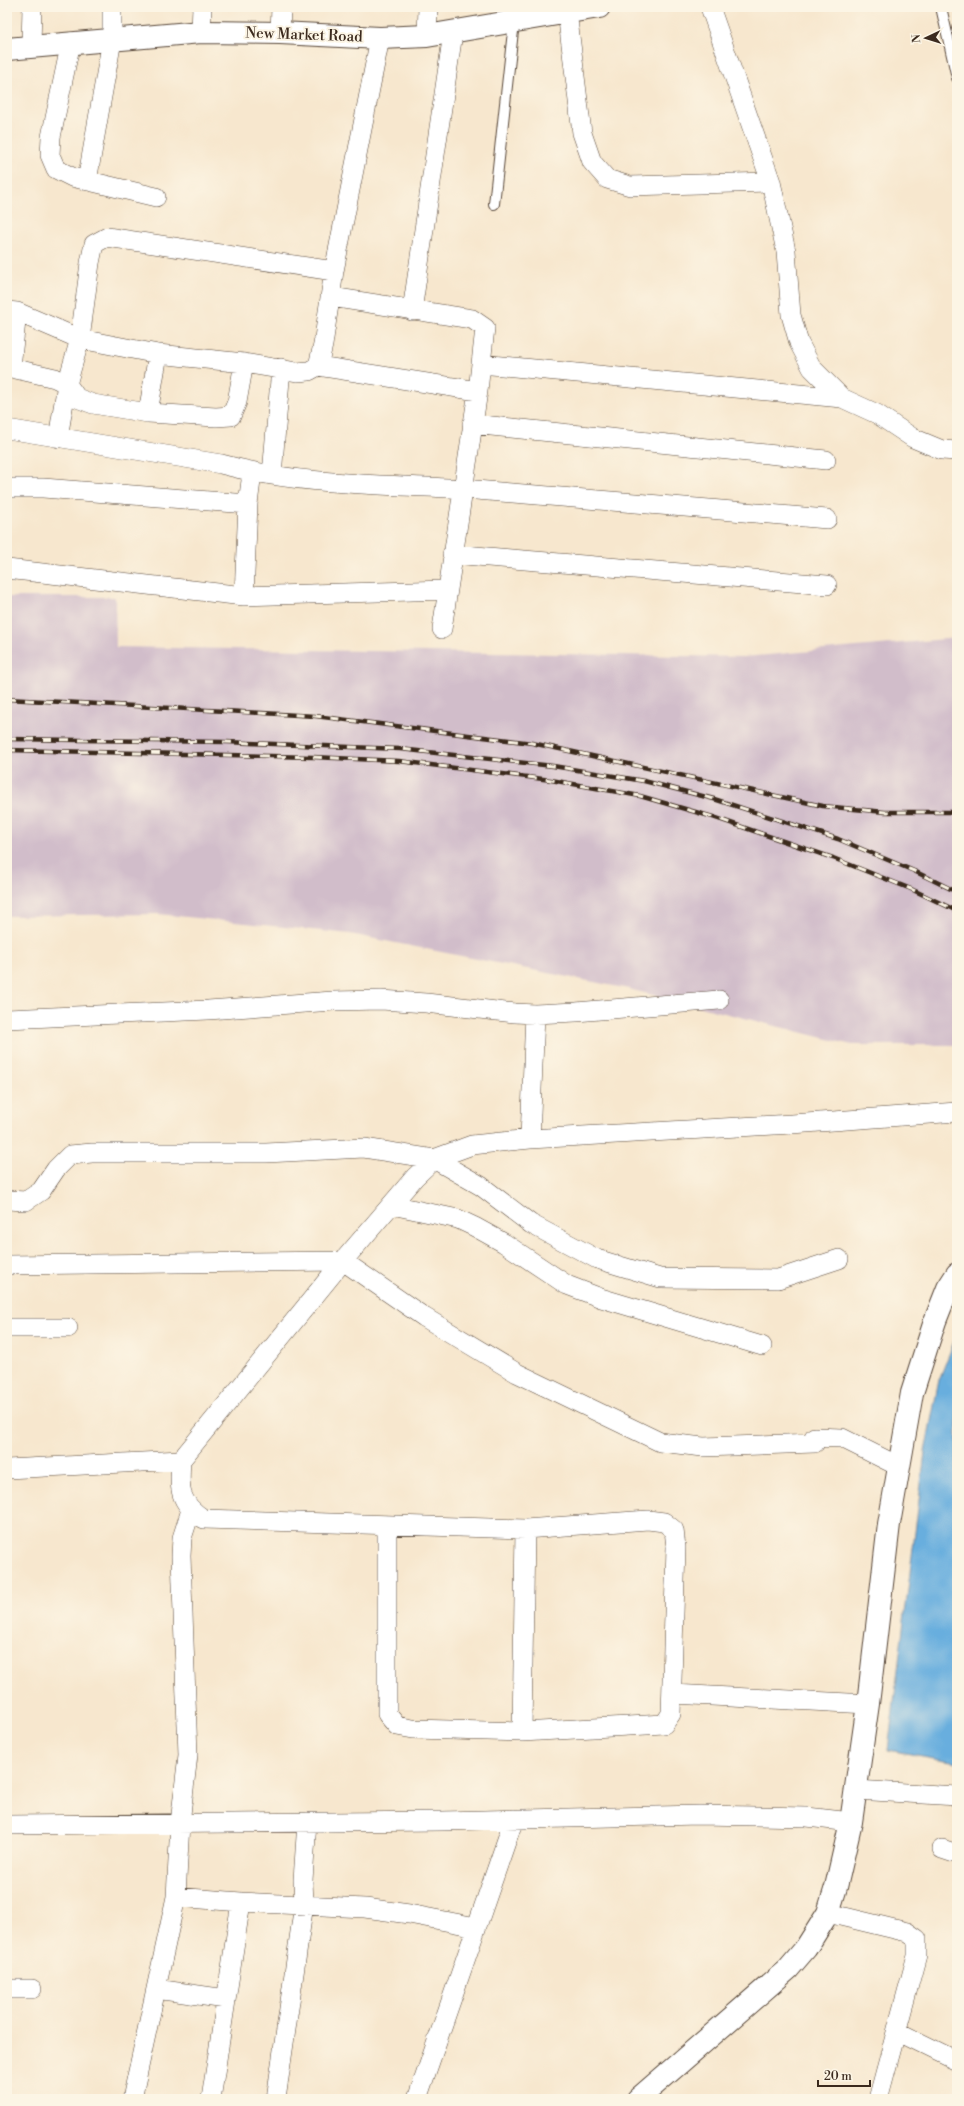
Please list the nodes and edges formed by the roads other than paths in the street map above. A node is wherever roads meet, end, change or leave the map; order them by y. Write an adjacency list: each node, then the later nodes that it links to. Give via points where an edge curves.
1 (32, 7): 19 (street)
2 (112, 7): 16 (street)
3 (202, 7): 11 (street)
4 (282, 7): 12 (street)
5 (428, 7): 14 (street)
6 (599, 7): 9 (main road, New Market Road)
7 (710, 7): 23 (street)
8 (941, 7): 18 (lane)
9 (557, 11): 10 (main road, New Market Road); 23 (street, via 582,133 592,162 607,180 630,186)
10 (514, 22): 13 (main road, New Market Road); 25 (lane)
11 (201, 32): 12 (main road, New Market Road); 16 (main road, New Market Road)
12 (280, 33): 15 (main road, New Market Road)
13 (453, 33): 14 (main road, New Market Road); 28 (street)
14 (428, 36): 15 (main road, New Market Road)
15 (380, 38): 26 (street)
16 (112, 40): 17 (main road, New Market Road); 22 (street)
17 (71, 42): 19 (main road, New Market Road); 22 (street, via 51,137 50,155 56,169)
18 (953, 44): 21 (lane)
19 (31, 46): 20 (main road, New Market Road)
20 (7, 49)
21 (957, 78)
22 (87, 181): 24 (street)
23 (771, 182): 39 (street, via 786,251 791,315 799,344 812,368)
24 (156, 197)
25 (494, 204)
26 (334, 271): 27 (street); 30 (street, via 107,237 94,244)
27 (330, 297): 28 (street); 34 (street)
28 (412, 311): 33 (street, via 479,322 485,328)
29 (12, 312): 30 (street); 35 (street)
30 (80, 339): 31 (street); 37 (street)
31 (158, 354): 32 (street); 40 (street)
32 (244, 363): 36 (street); 40 (street, via 237,402 231,416)
33 (481, 364): 38 (street); 39 (street)
34 (318, 366): 36 (street, via 309,371 297,372); 38 (street)
35 (9, 367): 37 (street, via 55,378)
36 (281, 368): 47 (street)
37 (67, 384): 40 (street, via 77,398 93,404); 43 (street)
38 (478, 391): 41 (street)
39 (842, 398): 44 (street, via 877,414 912,438 942,450)
40 (148, 413)
41 (472, 424): 45 (street); 49 (street)
42 (7, 429): 43 (street)
43 (58, 438): 46 (street, via 221,464)
44 (957, 451)
45 (826, 460)
46 (252, 473): 47 (street); 50 (street)
47 (272, 475): 49 (street, via 319,482)
48 (7, 488): 50 (street, via 43,488)
49 (463, 489): 51 (street); 52 (street)
50 (248, 504): 56 (street)
51 (827, 519)
52 (452, 554): 54 (street); 55 (street)
53 (7, 569): 56 (street)
54 (827, 585)
55 (448, 590): 56 (street); 57 (street)
56 (244, 596)
57 (442, 629)
58 (719, 1000): 59 (street)
59 (535, 1014): 60 (street, via 381,1000); 62 (street)
60 (7, 1019)
61 (957, 1112): 62 (street)
62 (530, 1138): 63 (street, via 472,1146)
63 (434, 1159): 64 (street, via 364,1148 266,1153 78,1154 70,1155 56,1169 41,1191 26,1201); 65 (street); 66 (street, via 480,1186 531,1224 597,1259 660,1278 778,1279)
64 (7, 1200)
65 (392, 1205): 67 (street); 72 (street, via 458,1219 504,1243 567,1285 601,1298)
66 (839, 1259)
67 (343, 1261): 68 (street); 73 (street); 74 (street, via 424,1317 517,1373 660,1442 704,1447 842,1438)
68 (7, 1265)
69 (957, 1274): 74 (main road, via 948,1288 923,1357 912,1393)
70 (7, 1328): 71 (street)
71 (68, 1328)
72 (762, 1346)
73 (181, 1460): 75 (street); 76 (street, via 182,1495)
74 (898, 1466): 80 (main road)
75 (7, 1469)
76 (191, 1510): 77 (street, via 204,1519); 87 (street, via 182,1538 181,1556 188,1755)
77 (387, 1526): 78 (street); 81 (street, via 387,1714 397,1726 413,1729)
78 (525, 1529): 79 (street, via 648,1520 664,1522 674,1530 676,1546); 81 (street)
79 (673, 1694): 80 (street); 81 (street, via 672,1714 664,1724)
80 (868, 1704): 82 (main road)
81 (522, 1732)
82 (856, 1790): 83 (street); 86 (main road)
83 (957, 1796)
84 (514, 1819): 85 (street); 86 (street, via 700,1815 807,1817); 93 (street)
85 (307, 1822): 87 (street); 91 (street)
86 (852, 1822): 92 (main road)
87 (180, 1823): 88 (street); 89 (street)
88 (7, 1826)
89 (176, 1897): 90 (street); 94 (street)
90 (241, 1902): 91 (street); 97 (street)
91 (304, 1904): 93 (street, via 365,1908); 102 (street)
92 (828, 1913): 98 (street, via 907,1932 917,1940 917,1955); 104 (main road, via 806,1948 788,1969)
93 (476, 1927): 103 (street)
94 (156, 1988): 97 (street); 100 (street)
95 (7, 1989): 96 (street)
96 (32, 1989)
97 (226, 1999): 101 (street)
98 (898, 2032): 99 (street); 105 (street)
99 (957, 2061)
100 (132, 2099)
101 (211, 2099)
102 (276, 2099)
103 (417, 2099)
104 (638, 2099)
105 (878, 2099)

